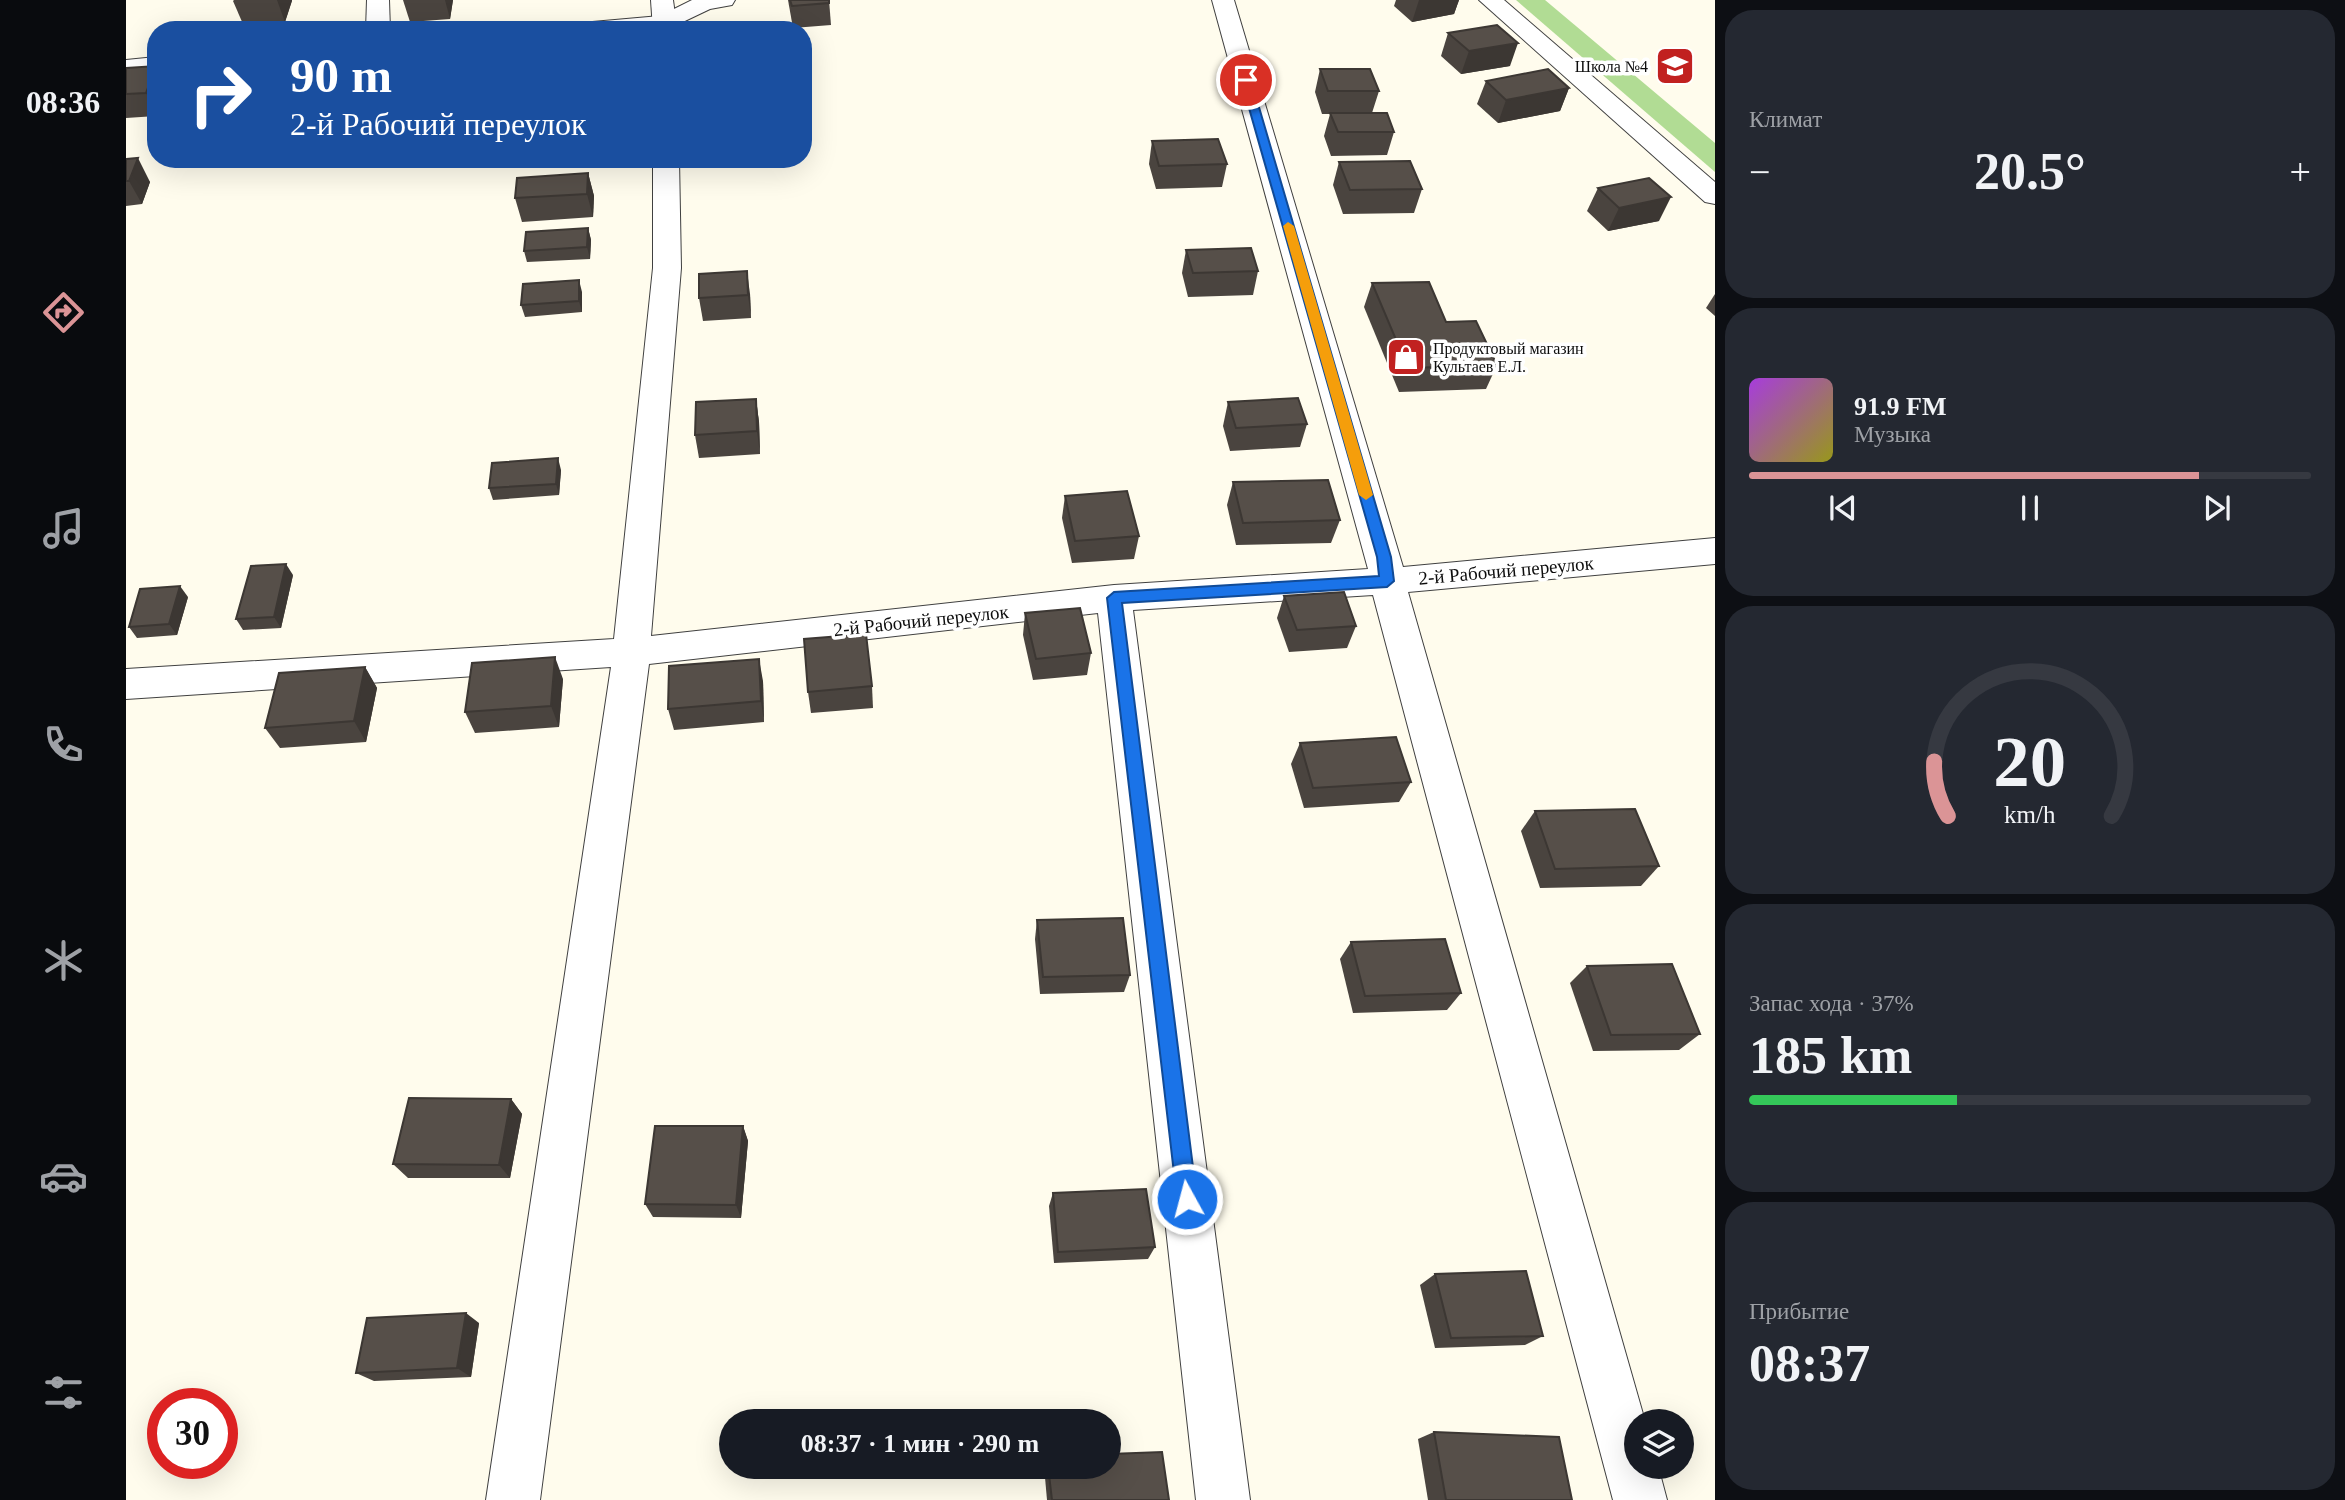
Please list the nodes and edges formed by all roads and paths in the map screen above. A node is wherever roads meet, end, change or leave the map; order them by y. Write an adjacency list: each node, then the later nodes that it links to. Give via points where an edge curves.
1 (378, 0): 6 (street)
2 (724, 0): 5 (street)
3 (1223, 0): 13 (street, via 1384,557)
4 (1490, 0): 11 (street)
5 (664, 18): 7 (street)
6 (378, 21)
7 (643, 21)
8 (147, 65): 9 (street)
9 (126, 67)
10 (666, 168): 15 (street, via 667,268)
11 (1715, 195)
12 (1715, 551): 13 (street, 2-й Рабочий переулок)
13 (1387, 581): 14 (street, 2-й Рабочий переулок); 19 (street)
14 (1114, 598): 15 (street, 2-й Рабочий переулок); 18 (street)
15 (632, 652): 16 (street, 2-й Рабочий переулок); 17 (street)
16 (126, 684)
17 (513, 1500)
18 (1223, 1500)
19 (1640, 1500)

